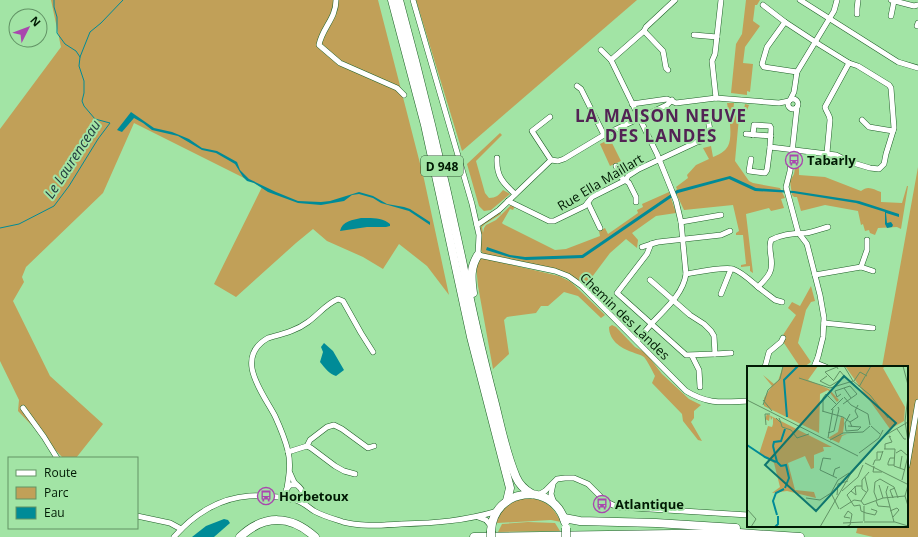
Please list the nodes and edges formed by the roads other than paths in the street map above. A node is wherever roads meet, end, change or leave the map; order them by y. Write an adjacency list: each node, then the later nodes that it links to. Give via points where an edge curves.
1 (336, 0): 29 (street, via 335,12 319,45 340,63 396,88)
2 (392, 0): 115 (highway, D 948, via 425,125 471,337 510,488)
3 (399, 0): 86 (highway, D 948, via 441,165)
4 (413, 0): 61 (street)
5 (675, 0): 17 (street)
6 (721, 0): 19 (street)
7 (800, 0): 15 (street)
8 (837, 0): 15 (street)
9 (858, 0): 13 (street)
10 (893, 1): 12 (street); 14 (street)
11 (763, 5): 16 (street)
12 (918, 6)
13 (858, 14)
14 (891, 16)
15 (830, 19): 20 (street); 24 (street, via 898,62)
16 (785, 22): 20 (street); 26 (street, via 767,47 762,64 764,67)
17 (644, 31): 22 (street); 25 (street, via 663,51)
18 (694, 35): 19 (street)
19 (717, 37): 32 (street, via 712,61)
20 (815, 42): 23 (street); 26 (street)
21 (601, 50): 22 (street)
22 (611, 60): 34 (street)
23 (849, 63): 31 (street, via 889,85); 49 (street, via 825,107 830,117)
24 (918, 68)
25 (668, 70)
26 (797, 72): 28 (street)
27 (577, 86): 44 (street, via 581,89)
28 (794, 92): 35 (street); 36 (street)
29 (404, 95)
30 (899, 96): 31 (street)
31 (892, 97): 42 (street)
32 (716, 98): 33 (street, via 676,103); 35 (street)
33 (672, 100): 34 (street, via 661,99); 38 (street, via 667,105)
34 (632, 104): 38 (street)
35 (790, 104): 36 (street, via 794,109); 36 (street, via 793,99); 39 (street)
36 (797, 104): 39 (street)
37 (550, 117): 52 (street, via 532,131)
38 (639, 117): 44 (street); 53 (street)
39 (795, 117): 48 (street)
40 (708, 119): 53 (street, Rue Ella Maillart, via 711,136)
41 (862, 120): 42 (street, via 869,127)
42 (893, 131): 49 (street, via 884,164 879,169)
43 (746, 134): 45 (street)
44 (604, 135): 52 (street, via 564,159)
45 (753, 135): 46 (street); 46 (street, via 754,125 770,126)
46 (771, 136): 47 (street)
47 (770, 148): 48 (street); 51 (street, via 768,170 765,173 749,171)
48 (792, 150): 49 (street); 68 (street, via 787,180)
49 (827, 153)
50 (497, 158): 56 (street, via 501,181)
51 (751, 159)
52 (551, 160): 56 (street)
53 (658, 160): 55 (street, Rue Ella Maillart, via 628,176); 63 (street, via 676,201)
54 (616, 166): 55 (street, via 621,177)
55 (626, 180): 58 (street); 59 (street, Rue Ella Maillart, via 592,198)
56 (515, 194): 57 (street)
57 (508, 201): 59 (street, Rue Ella Maillart, via 549,221 554,221); 62 (street)
58 (636, 202)
59 (588, 203): 66 (street)
60 (721, 215): 63 (street)
61 (475, 218): 62 (street); 64 (street)
62 (486, 218): 64 (street)
63 (681, 222): 69 (street)
64 (477, 225): 73 (street)
65 (828, 227): 68 (street, via 806,233)
66 (600, 228)
67 (730, 231): 69 (street, via 721,235)
68 (798, 232): 78 (street, via 807,244); 80 (street, via 771,240 770,273)
69 (682, 240): 71 (street); 77 (street)
70 (867, 240): 74 (street, via 867,250)
71 (651, 244): 72 (street); 85 (street, via 647,254 617,293)
72 (642, 246)
73 (478, 255): 86 (highway, via 472,265 473,293 478,319); 89 (street, Chemin des Landes, via 568,276 582,286)
74 (860, 267): 76 (street); 78 (street)
75 (731, 269): 77 (street); 80 (street); 81 (street)
76 (873, 271)
77 (686, 274): 82 (street, via 683,285)
78 (815, 274): 84 (street)
79 (650, 280): 82 (street)
80 (758, 287): 83 (street, via 775,300)
81 (721, 294)
82 (673, 300): 85 (street); 92 (street, via 711,331 714,336)
83 (782, 302)
84 (824, 323): 87 (street); 94 (street)
85 (651, 324): 89 (street); 93 (street, via 686,356)
86 (476, 327): 111 (highway, D 948, via 511,464 520,484)
87 (873, 328)
88 (783, 338): 95 (street, via 769,352)
89 (637, 341): 97 (street, Chemin des Landes, via 686,391 695,396 716,403)
90 (374, 352): 102 (street, via 344,301 338,299 309,322 268,338 255,349 251,362 254,377 280,428)
91 (731, 353): 92 (street)
92 (715, 354): 93 (street)
93 (692, 356): 96 (street, via 699,370)
94 (815, 365)
95 (765, 366)
96 (700, 387)
97 (747, 401)
98 (918, 402): 104 (street)
99 (23, 408): 103 (street)
100 (306, 446): 101 (street, via 327,427 334,426 368,448); 102 (street); 106 (street, via 340,469)
101 (374, 446)
102 (288, 452): 105 (street)
103 (56, 457)
104 (908, 460)
105 (290, 473): 108 (street); 109 (street)
106 (355, 474)
107 (553, 483): 111 (street); 116 (street, via 551,494); 119 (street, via 557,479 565,478 579,480 588,484 605,501 617,507)
108 (296, 485): 109 (street, via 290,485); 110 (street, via 301,488)
109 (287, 489): 112 (street); 113 (street, via 286,494)
110 (302, 495): 114 (street); 117 (street)
111 (535, 495): 115 (highway, via 519,496); 116 (highway)
112 (277, 497): 113 (street); 123 (street, via 247,496 228,500 207,509)
113 (289, 498): 114 (street)
114 (296, 500): 117 (street)
115 (507, 501): 118 (highway)
116 (554, 503): 122 (highway)
117 (308, 506): 121 (street, via 316,512 343,522 371,526)
118 (498, 511): 121 (street); 124 (highway)
119 (747, 515)
120 (138, 516): 123 (street, via 170,522)
121 (478, 517): 124 (street, via 486,520)
122 (564, 518): 129 (highway, bridge); 131 (highway, via 580,521 742,528 797,533)
123 (181, 529): 125 (street)
124 (491, 531)
125 (174, 537)
126 (240, 537): 127 (highway, via 259,523 278,520 296,524)
127 (315, 537)
128 (474, 537): 130 (highway, via 739,533)
129 (566, 537)
130 (800, 537)
131 (808, 537)

